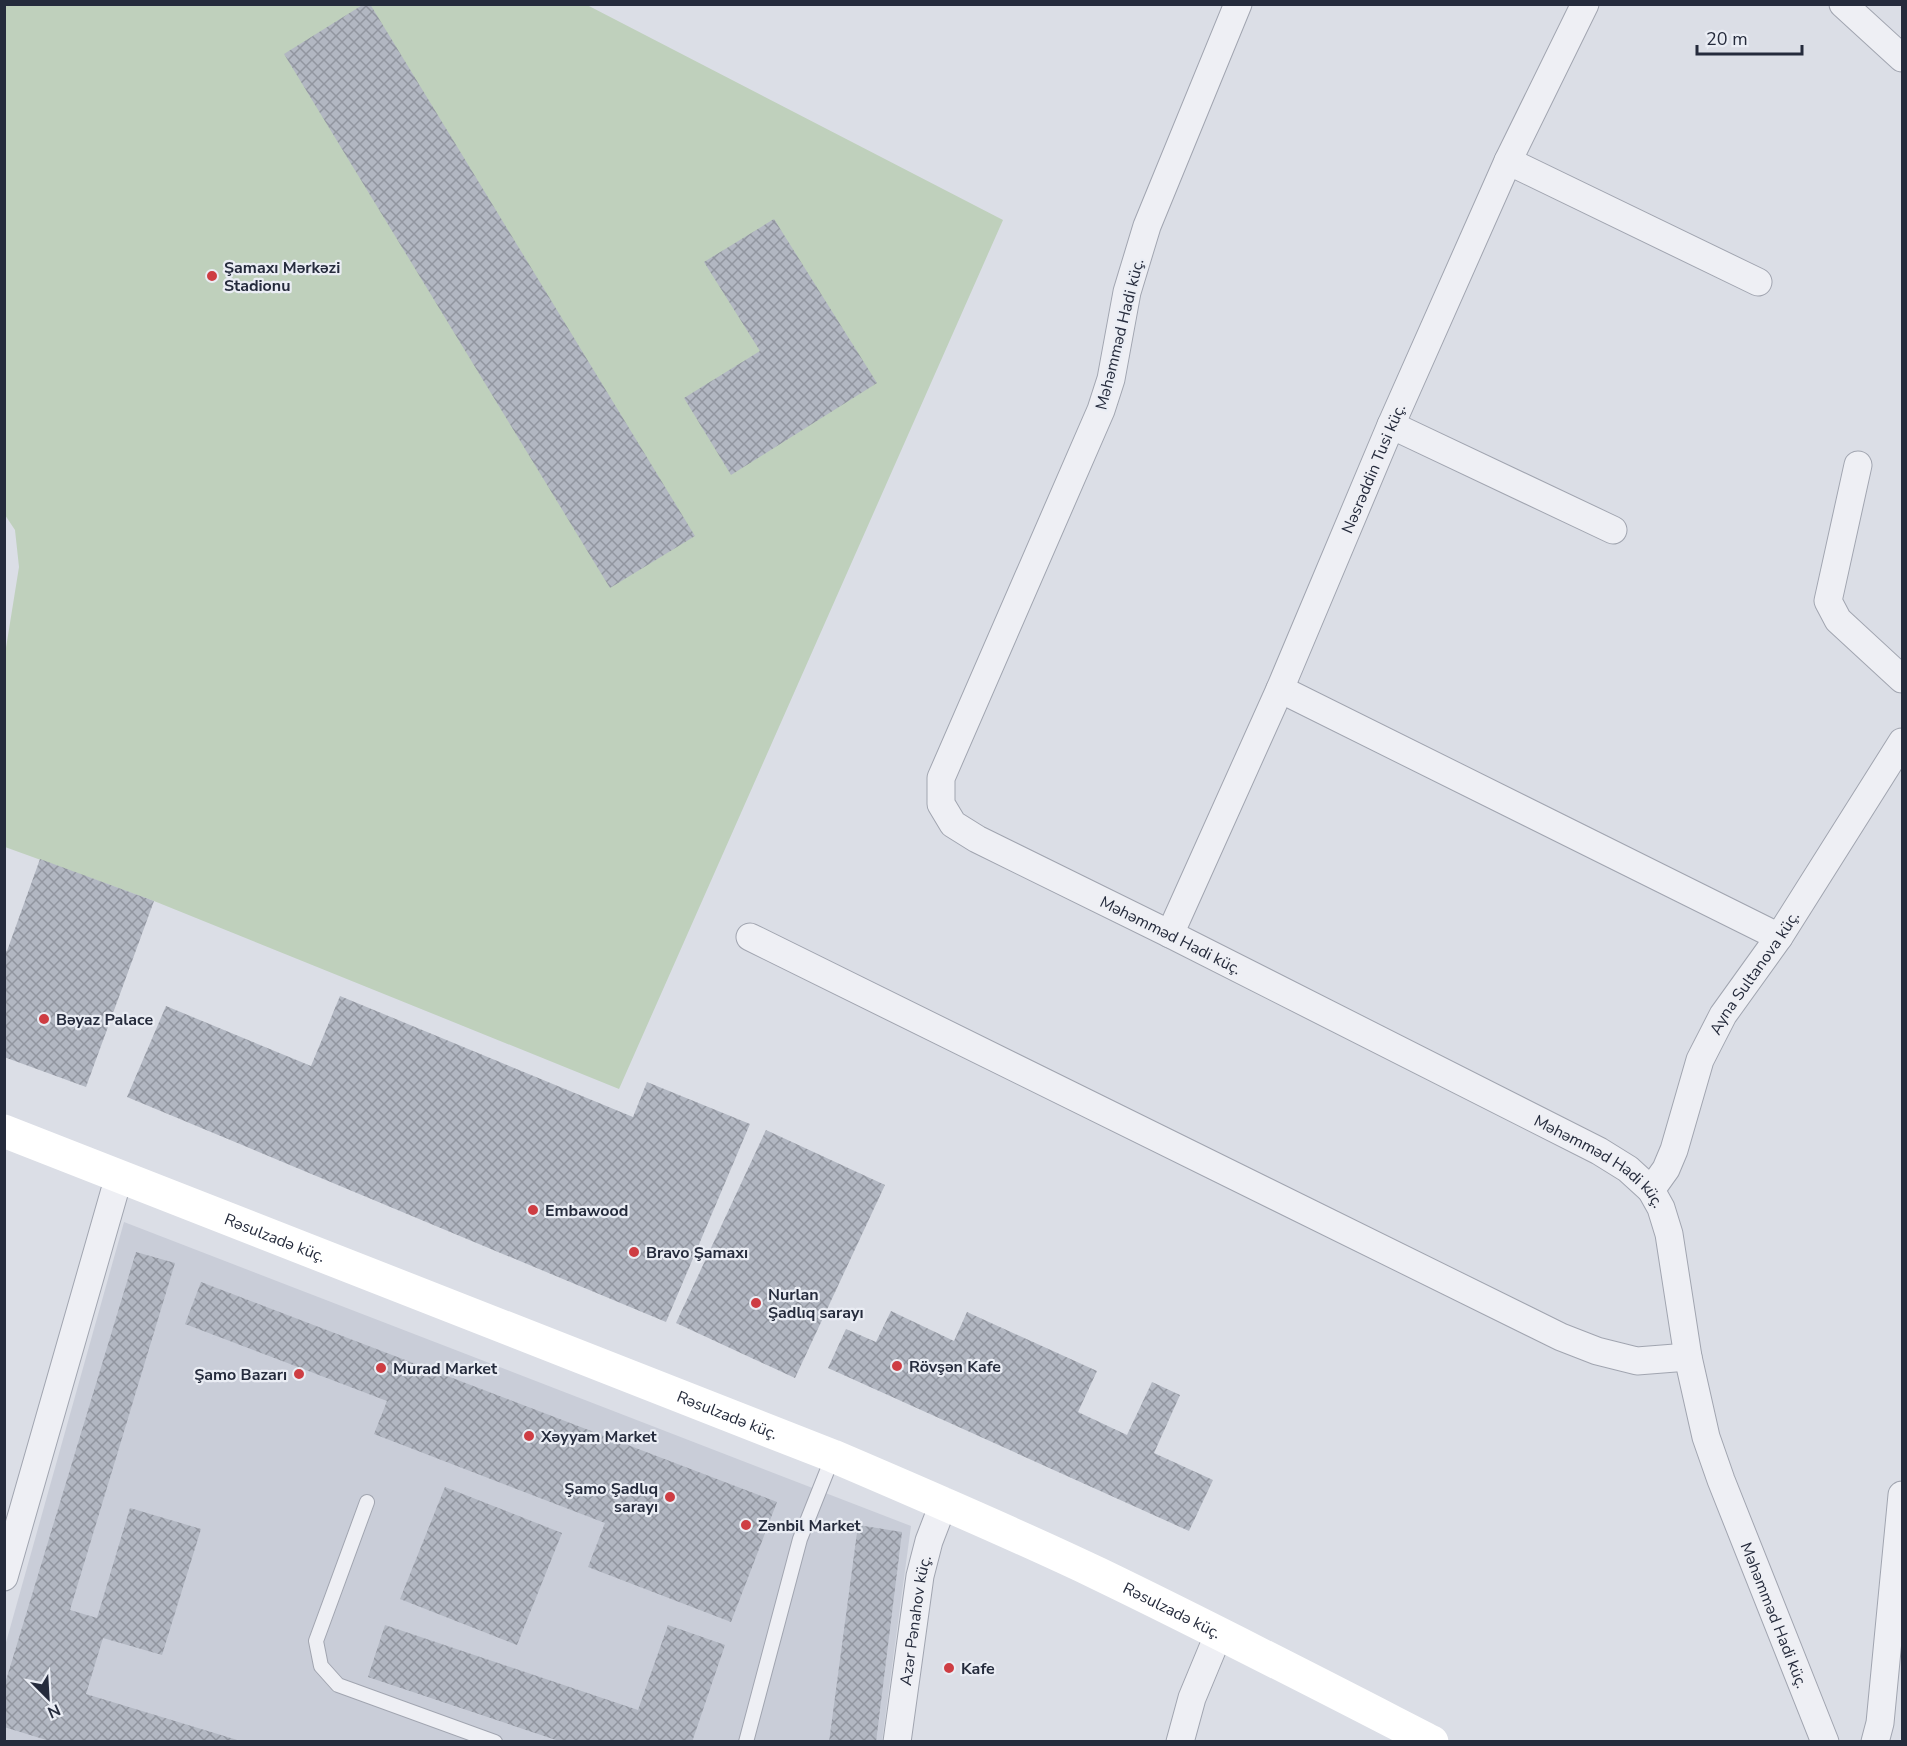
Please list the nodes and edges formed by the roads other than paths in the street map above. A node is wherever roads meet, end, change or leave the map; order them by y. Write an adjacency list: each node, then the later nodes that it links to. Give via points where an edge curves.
1 (1238, 4): 14 (street, Məhəmməd Hadi küç., via 1147,226 1127,292 1101,410 941,778 941,804 953,824)
2 (1585, 4): 5 (street, Nəsrəddin Tusi küç.)
3 (1843, 4): 4 (street)
4 (1902, 58)
5 (1508, 161): 6 (street); 7 (street, Nəsrəddin Tusi küç.)
6 (1758, 282)
7 (1391, 425): 9 (street); 11 (street, Nəsrəddin Tusi küç.)
8 (1858, 465): 10 (street, via 1828,601 1838,620)
9 (1613, 530)
10 (1902, 679)
11 (1280, 689): 14 (street, Nəsrəddin Tusi küç.); 16 (street)
12 (1902, 742): 13 (street, Ayna Sultanova küç.)
13 (1894, 773): 16 (street, Ayna Sultanova küç.)
14 (1170, 934): 19 (street, Məhəmməd Hadi küç., via 1599,1151)
15 (750, 937): 20 (street, via 1561,1337 1637,1361)
16 (1779, 937): 19 (street, Ayna Sultanova küç., via 1723,1014 1700,1060 1674,1150)
17 (4, 1131): 18 (street, Rəsulzadə küç.)
18 (119, 1176): 21 (street, Rəsulzadə küç.); 25 (street)
19 (1651, 1190): 20 (street, Məhəmməd Hadi küç., via 1669,1234)
20 (1688, 1357): 32 (street, Məhəmməd Hadi küç., via 1706,1437 1721,1480)
21 (833, 1456): 24 (street, Rəsulzadə küç.); 28 (lane, via 800,1539)
22 (1902, 1495): 33 (street)
23 (367, 1502): 27 (lane, via 316,1641 321,1666 338,1685)
24 (944, 1502): 26 (street, Rəsulzadə küç.); 29 (street, Azər Pənahov küç., via 920,1576)
25 (4, 1577)
26 (1219, 1633): 30 (street, via 1192,1698); 31 (street, Rəsulzadə küç.)
27 (495, 1742)
28 (746, 1742)
29 (897, 1742)
30 (1180, 1742)
31 (1432, 1742)
32 (1825, 1742)
33 (1875, 1742)

